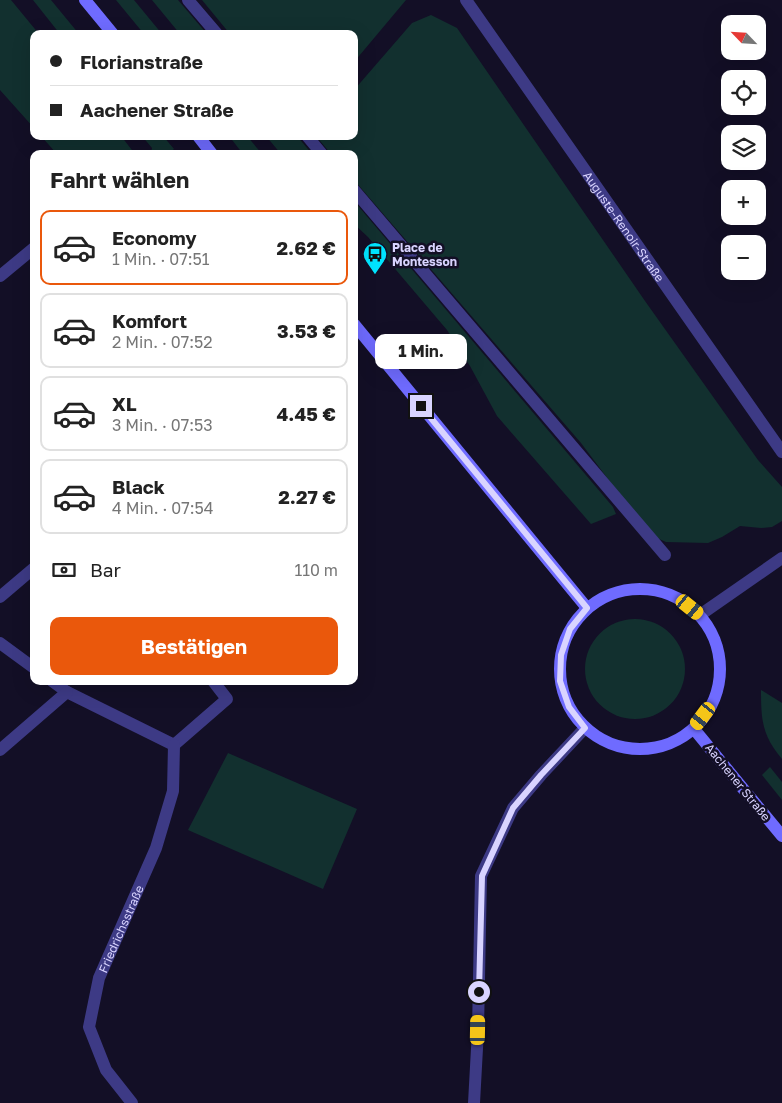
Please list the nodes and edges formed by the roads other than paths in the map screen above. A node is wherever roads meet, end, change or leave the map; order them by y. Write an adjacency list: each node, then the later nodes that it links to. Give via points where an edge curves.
1 (85, 0): 4 (main road)
2 (188, 0): 5 (street)
3 (466, 0): 14 (street, Auguste-Renoir-Straße)
4 (110, 30)
5 (214, 30)
6 (201, 140): 8 (main road)
7 (310, 140): 9 (street)
8 (209, 150)
9 (319, 150)
10 (358, 195): 15 (street)
11 (30, 251): 12 (street)
12 (0, 276)
13 (358, 329): 19 (main road)
14 (782, 452)
15 (665, 555)
16 (782, 558): 20 (street)
17 (30, 571): 18 (street)
18 (0, 597)
19 (587, 608): 20 (main road, via 608,595 632,589 657,590 680,599); 26 (main road, via 570,629 561,655 560,681 569,707)
20 (700, 615): 27 (main road, via 716,642 720,673 712,704)
21 (0, 642): 22 (street)
22 (30, 665)
23 (57, 685): 25 (street)
24 (216, 685): 28 (street, via 227,699)
25 (67, 692): 28 (street); 29 (street)
26 (585, 728): 27 (main road, via 610,744 639,750 668,744); 32 (street, via 513,808 482,876)
27 (694, 729): 30 (main road, Aachener Straße)
28 (174, 745): 31 (street, Friedrichsstraße, via 174,791 156,848 99,978 89,1027 106,1070)
29 (0, 750)
30 (782, 836)
31 (132, 1103)
32 (474, 1103)

